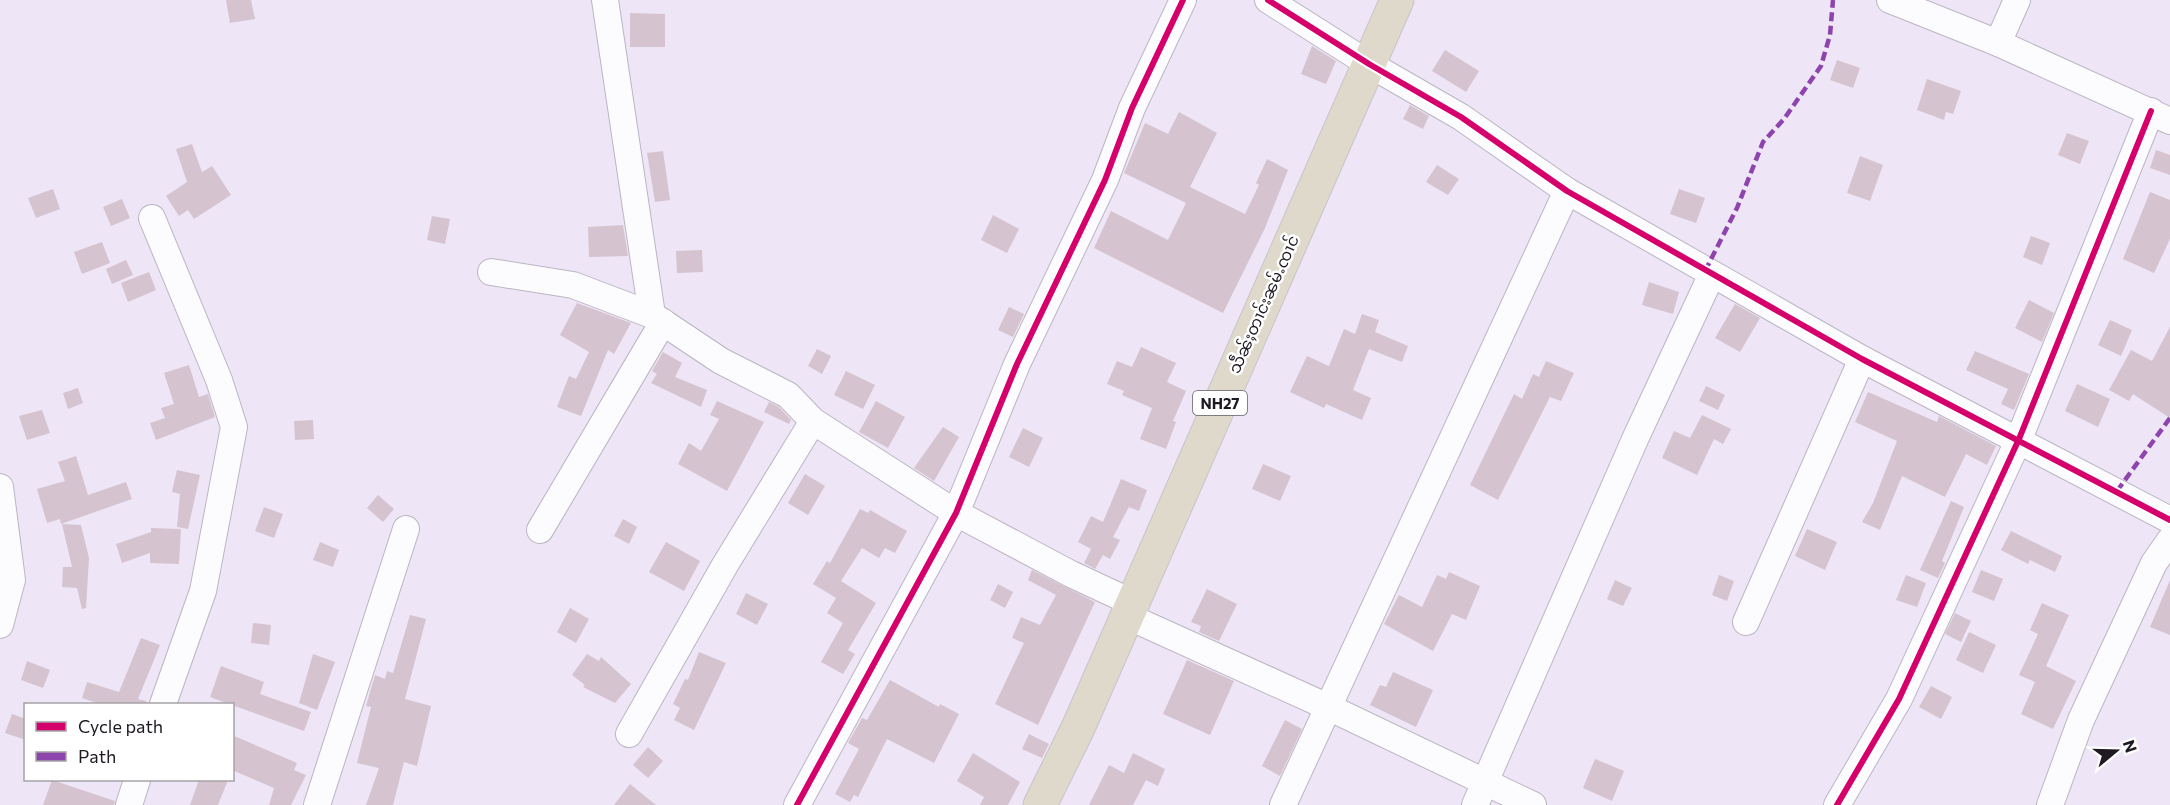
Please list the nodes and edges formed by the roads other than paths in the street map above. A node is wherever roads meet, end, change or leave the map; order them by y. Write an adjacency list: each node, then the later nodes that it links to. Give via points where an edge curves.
1 (605, 0): 14 (street)
2 (1183, 0): 19 (street, via 1132,108 1105,180 1017,364)
3 (1268, 0): 8 (street)
4 (1397, 0): 8 (highway, သဵၼ်ႈတၢင်းၼမ်ႉၸၢင် / NH27)
5 (1890, 0): 7 (street)
6 (2017, 0): 7 (street)
7 (1998, 43): 9 (street)
8 (1369, 64): 10 (street, via 1461,117); 25 (highway, သဵၼ်ႈတၢင်းၼမ်ႉၸၢင် / NH27)
9 (2161, 116): 17 (street)
10 (1567, 191): 13 (street); 29 (street)
11 (152, 218): 28 (street, via 219,380 234,427 204,591)
12 (490, 272): 14 (street, via 573,285)
13 (1712, 274): 15 (street); 32 (street)
14 (658, 318): 16 (street, via 720,361 789,395); 22 (street)
15 (1862, 359): 17 (street); 26 (street)
16 (813, 421): 19 (street); 30 (street, via 725,565)
17 (2019, 439): 20 (street); 39 (street, via 1899,699)
18 (0, 487): 27 (street, via 12,580)
19 (956, 513): 25 (street); 35 (street)
20 (2170, 520)
21 (406, 529): 34 (street)
22 (540, 530)
23 (2170, 540): 24 (street)
24 (2162, 568): 40 (street, via 2081,720)
25 (1130, 609): 29 (street); 36 (highway, သဵၼ်ႈတၢင်းၼမ်ႉၸၢင် / NH27)
26 (1746, 622)
27 (0, 625)
28 (164, 703)
29 (1328, 706): 32 (street); 37 (street)
30 (630, 734)
31 (137, 781): 33 (street)
32 (1480, 794): 38 (street)
33 (129, 805)
34 (317, 805)
35 (797, 805)
36 (1040, 805)
37 (1283, 805)
38 (1533, 805)
39 (1837, 805)
40 (2050, 805)

